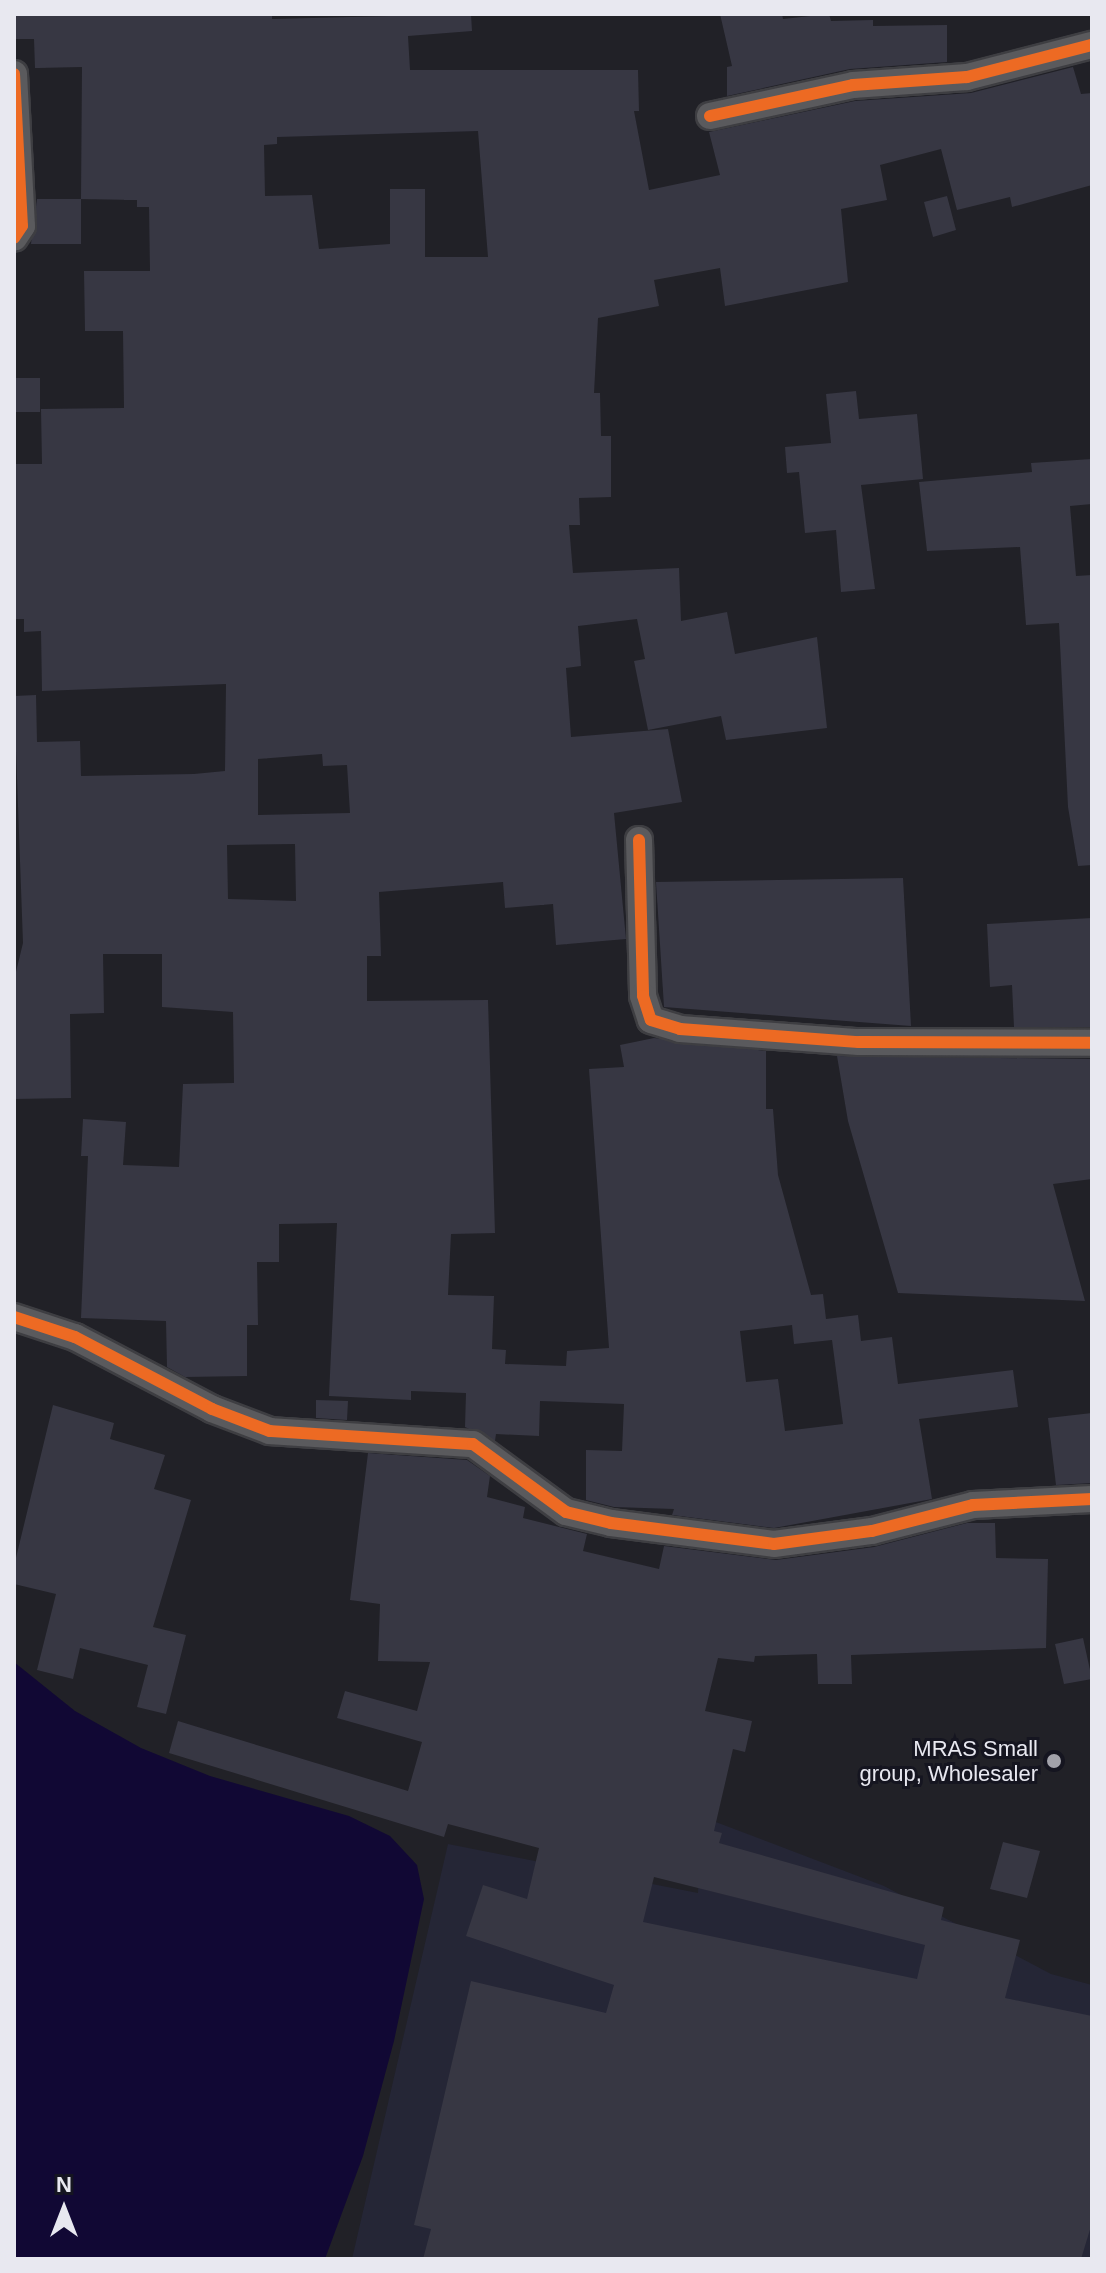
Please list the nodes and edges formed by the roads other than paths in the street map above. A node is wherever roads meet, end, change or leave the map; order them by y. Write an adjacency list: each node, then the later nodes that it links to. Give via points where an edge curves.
1 (1092, 45): 3 (street, via 967,77 853,85)
2 (14, 74): 4 (street, via 22,226)
3 (710, 116)
4 (14, 238)
5 (639, 840): 6 (street, via 643,996 651,1020 680,1029 859,1042)
6 (1092, 1043)
7 (14, 1317): 8 (street, via 75,1337 212,1409 270,1431 473,1444 566,1512 611,1523 774,1544 872,1531 973,1505)
8 (1092, 1499)

